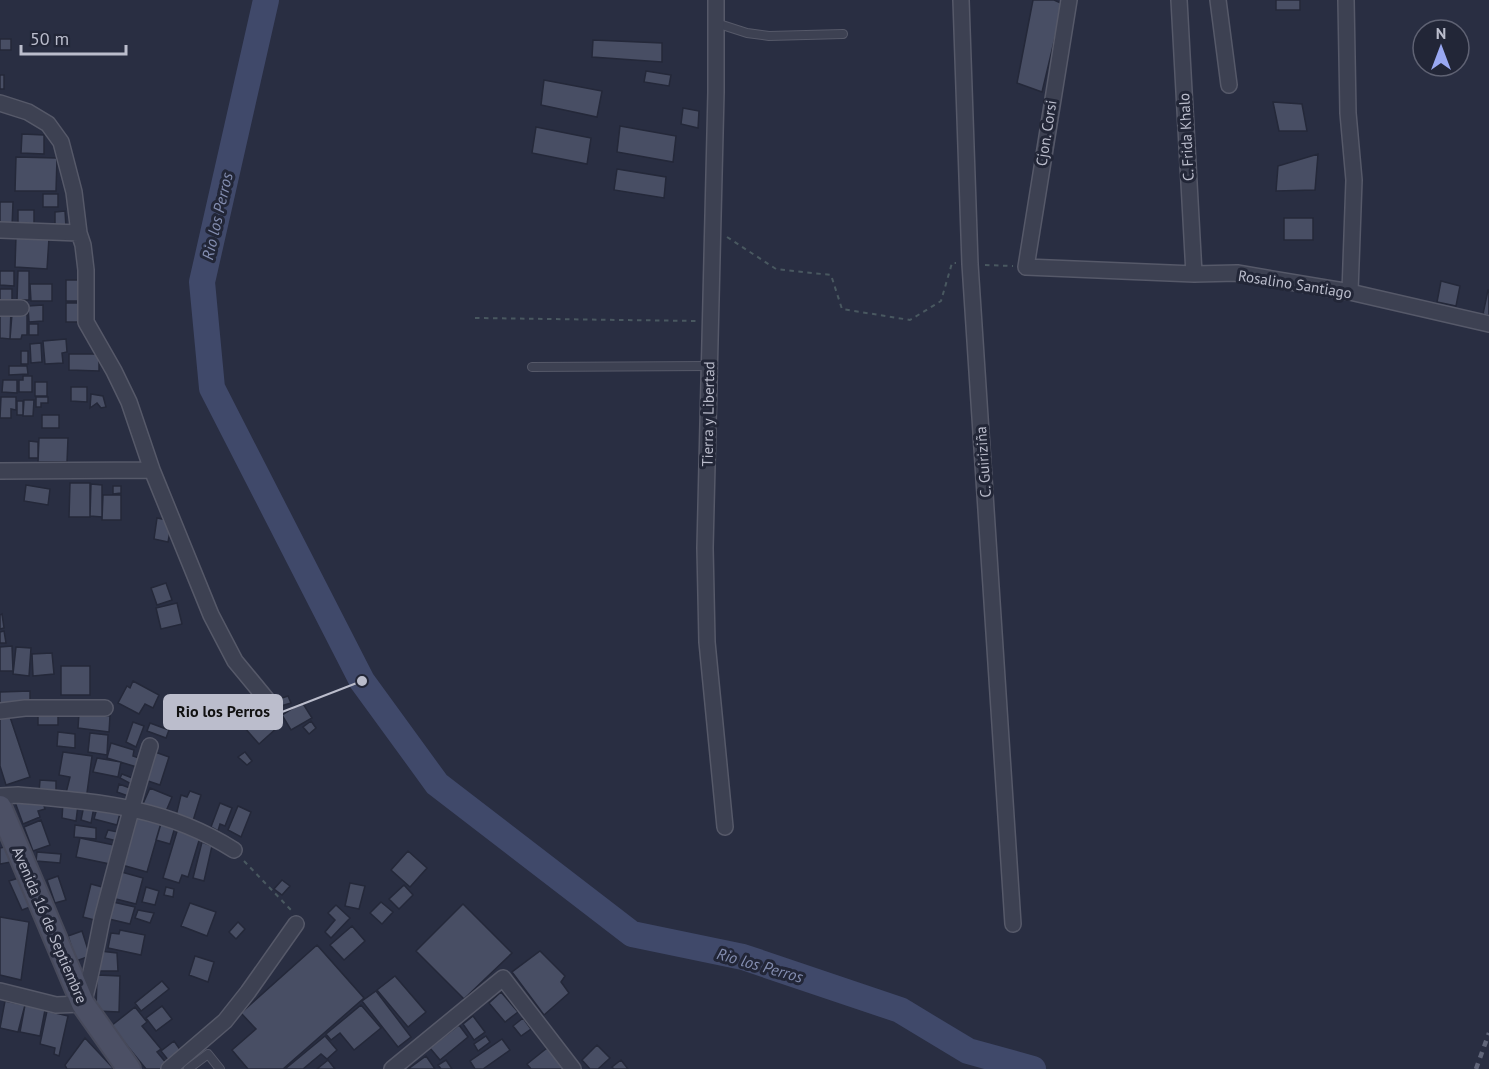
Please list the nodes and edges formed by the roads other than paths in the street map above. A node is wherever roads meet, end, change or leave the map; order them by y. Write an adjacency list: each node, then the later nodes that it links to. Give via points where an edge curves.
1 (716, 0): 7 (street, Tierra y Libertad)
2 (961, 0): 33 (street, C. Guiriziña, via 970,264)
3 (1069, 0): 13 (street, Cjon. Corsi)
4 (1179, 0): 14 (street, C. Frida Khalo)
5 (1218, 0): 9 (street)
6 (1346, 0): 15 (street, via 1348,113 1354,180)
7 (716, 23): 8 (lane, via 768,36); 19 (street, Tierra y Libertad)
8 (843, 34)
9 (1229, 85)
10 (0, 103): 12 (street, via 48,124 61,142 74,192)
11 (0, 230): 12 (street)
12 (79, 233): 21 (street, via 86,270 86,322 129,402)
13 (1026, 267): 14 (street, Rosalino Santiago)
14 (1194, 274): 15 (street, Rosalino Santiago, via 1237,273)
15 (1350, 292): 18 (street, Rosalino Santiago)
16 (0, 308): 17 (street)
17 (21, 308)
18 (1489, 324)
19 (709, 366): 20 (lane); 30 (street, Tierra y Libertad, via 707,642)
20 (532, 367)
21 (152, 470): 22 (street); 23 (street, via 211,615 235,661)
22 (0, 471)
23 (273, 707)
24 (105, 708): 25 (street)
25 (0, 711)
26 (150, 746): 29 (street)
27 (0, 795): 29 (street)
28 (0, 807): 35 (street, Avenida 16 de Septiembre)
29 (130, 807): 31 (street, via 198,830); 35 (street)
30 (726, 828)
31 (234, 850)
32 (296, 924): 37 (street, via 225,1021)
33 (1013, 924)
34 (0, 991): 35 (street, via 56,1005)
35 (83, 1004): 36 (street, Avenida 16 de Septiembre)
36 (129, 1069)
37 (169, 1069)
38 (188, 1069): 39 (lane, via 208,1054)
39 (220, 1069)
40 (392, 1069): 41 (street, via 503,978)
41 (573, 1069)

